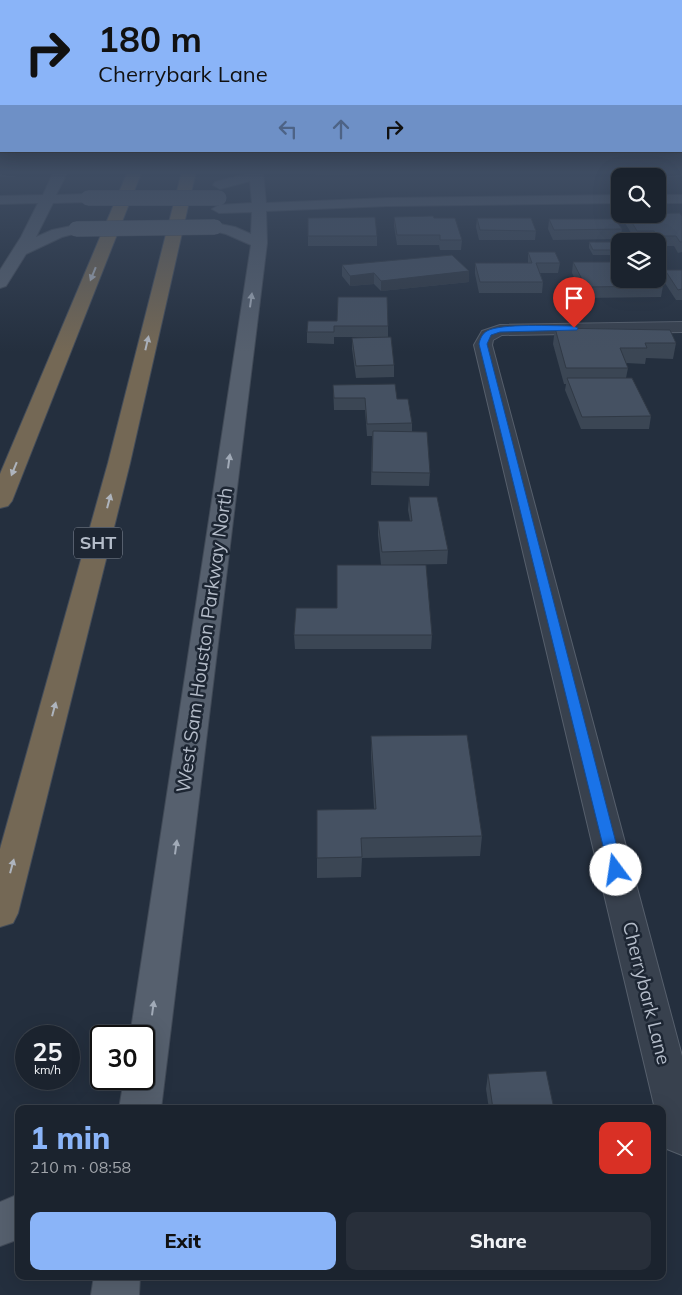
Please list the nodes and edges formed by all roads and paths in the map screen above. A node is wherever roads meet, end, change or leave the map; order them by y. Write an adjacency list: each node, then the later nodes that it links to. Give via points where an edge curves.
1 (31, 231): 8 (main road)
2 (64, 231): 8 (main road, bridge)
3 (110, 231): 11 (highway, one-way to 11)
4 (175, 231): 12 (highway, SHT, one-way to 4, via 119,464)
5 (233, 231): 7 (main road, bridge)
6 (259, 231): 7 (main road, West Sam Houston Parkway North)
7 (259, 243): 13 (main road, West Sam Houston Parkway North, one-way to 7)
8 (21, 251): 9 (main road)
9 (0, 283)
10 (682, 327): 14 (street, Cherrybark Lane, via 500,330 488,333 483,344)
11 (0, 502)
12 (0, 913)
13 (139, 1105)
14 (682, 1136)
15 (15, 1218): 16 (main road)
16 (0, 1224)
17 (117, 1280): 18 (main road)
18 (115, 1295)

